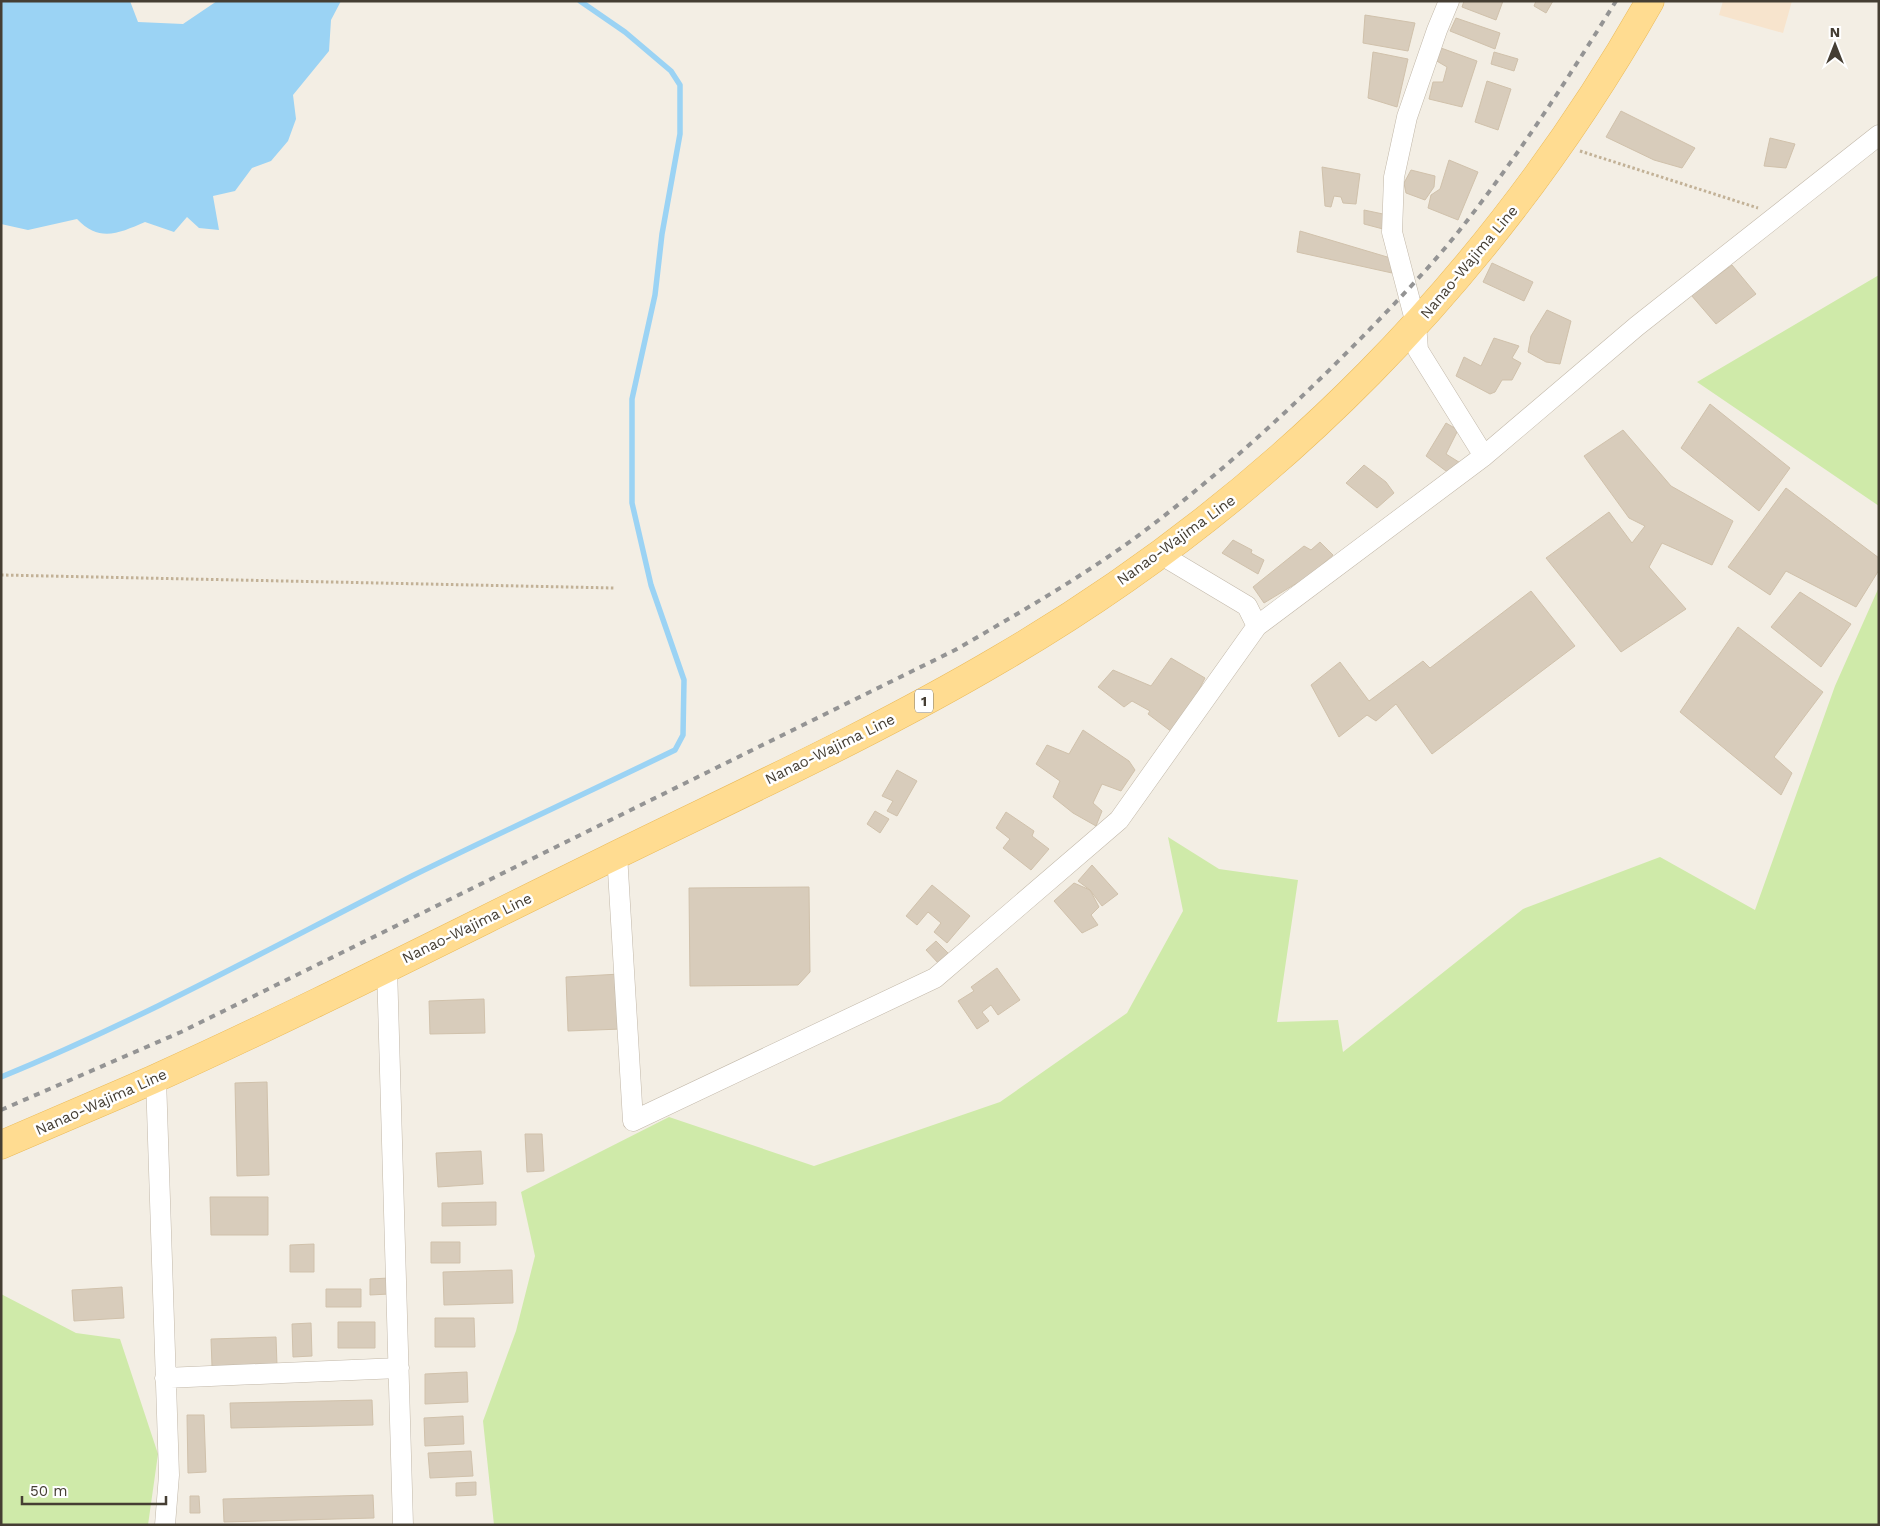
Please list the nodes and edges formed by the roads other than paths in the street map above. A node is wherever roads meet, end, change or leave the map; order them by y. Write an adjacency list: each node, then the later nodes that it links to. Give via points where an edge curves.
1 (1450, 1): 4 (street, via 1436,30 1407,117 1394,177 1392,232)
2 (1650, 1): 4 (main road, Nanao-Wajima Line / 1, via 1561,145 1525,195)
3 (1879, 135): 5 (street, via 1637,326)
4 (1416, 324): 5 (street, via 1418,350); 6 (main road, Nanao-Wajima Line / 1, via 1320,424 1242,491)
5 (1484, 456): 7 (street)
6 (1160, 554): 7 (street, via 1247,606); 8 (main road, Nanao-Wajima Line / 1, via 978,672 895,717)
7 (1256, 626): 8 (street, via 1119,820 934,978 633,1121)
8 (617, 854): 9 (main road, Nanao-Wajima Line / 1)
9 (387, 967): 10 (main road, Nanao-Wajima Line / 1); 12 (street)
10 (156, 1078): 11 (main road, Nanao-Wajima Line / 1); 13 (street)
11 (1, 1145)
12 (399, 1368): 13 (street); 15 (street)
13 (165, 1378): 14 (street, via 169,1475)
14 (165, 1525)
15 (403, 1525)

